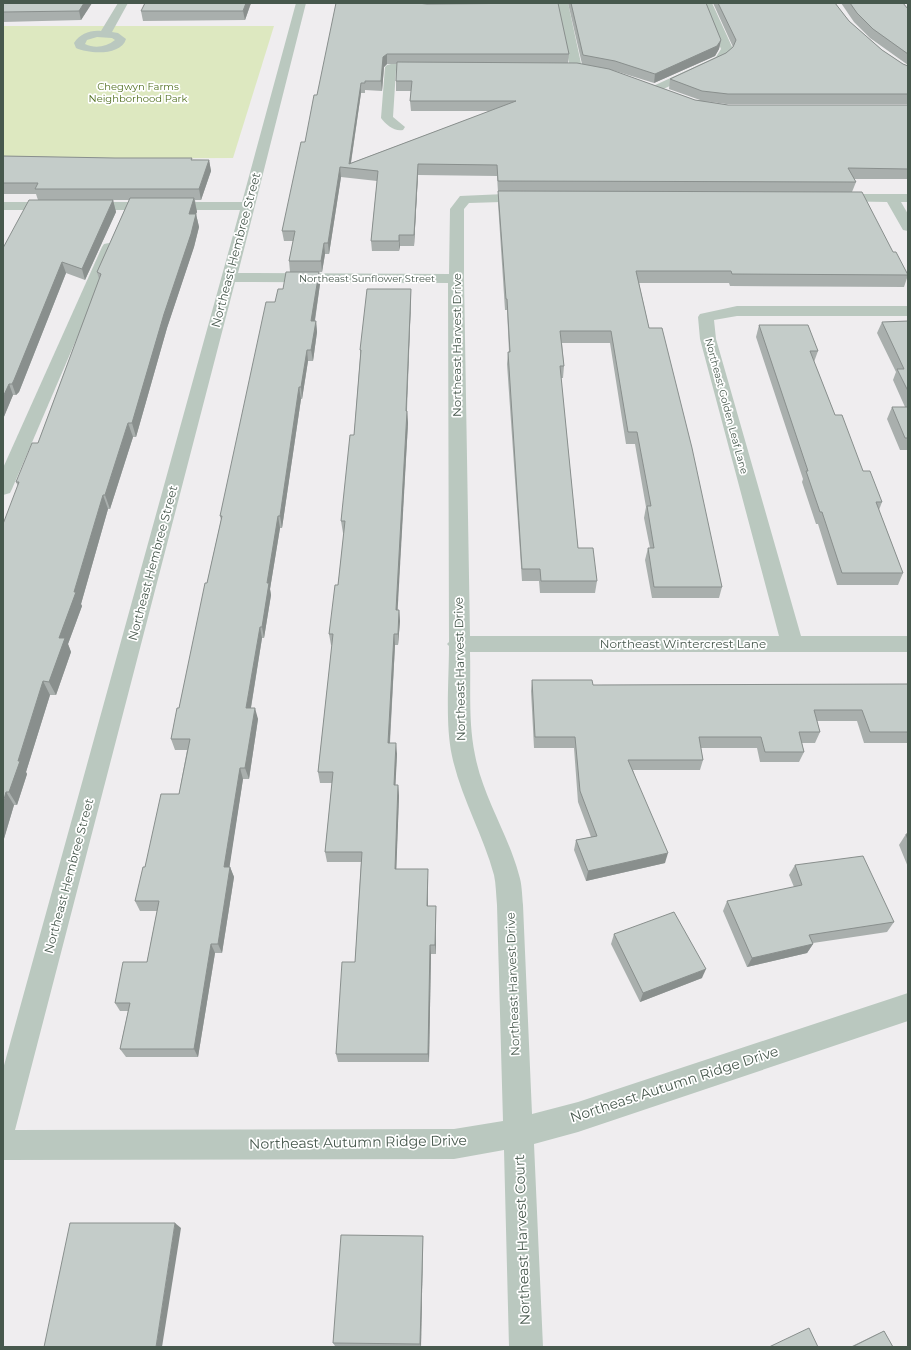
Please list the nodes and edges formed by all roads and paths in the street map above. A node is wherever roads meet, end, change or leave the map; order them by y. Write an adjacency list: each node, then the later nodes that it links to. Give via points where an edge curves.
1 (123, 3): 6 (street)
2 (301, 3): 15 (street, Northeast Hembree Street)
3 (707, 3): 9 (street, via 727,49 726,53 720,59 651,87)
4 (563, 6): 5 (street); 8 (street, via 582,69)
5 (518, 9)
6 (105, 34)
7 (438, 68): 10 (street, via 391,67 387,118)
8 (560, 68)
9 (669, 94)
10 (399, 127)
11 (539, 197): 20 (street, Northeast Harvest Drive, via 465,199 457,209)
12 (822, 198): 13 (street)
13 (892, 198): 14 (street); 18 (street)
14 (908, 198)
15 (247, 206): 17 (street); 19 (street, Northeast Hembree Street)
16 (7, 210): 17 (street)
17 (121, 221): 22 (street)
18 (908, 227)
19 (229, 277): 20 (street, Northeast Sunflower Street); 27 (street, Northeast Hembree Street)
20 (456, 279): 24 (street, Northeast Harvest Drive)
21 (908, 311): 23 (street, Northeast Golden Leaf Lane, via 737,311 706,317 708,339)
22 (3, 489)
23 (792, 643): 24 (street, Northeast Wintercrest Lane); 25 (street, Northeast Wintercrest Lane)
24 (458, 644): 28 (street, Northeast Harvest Drive, via 463,756 470,784 496,843 507,876)
25 (908, 644)
26 (908, 1007): 28 (street, Northeast Autumn Ridge Drive, via 578,1116)
27 (3, 1123)
28 (518, 1133): 29 (street, Northeast Autumn Ridge Drive, via 454,1144); 30 (street, Northeast Harvest Court)
29 (3, 1145)
30 (526, 1347)

